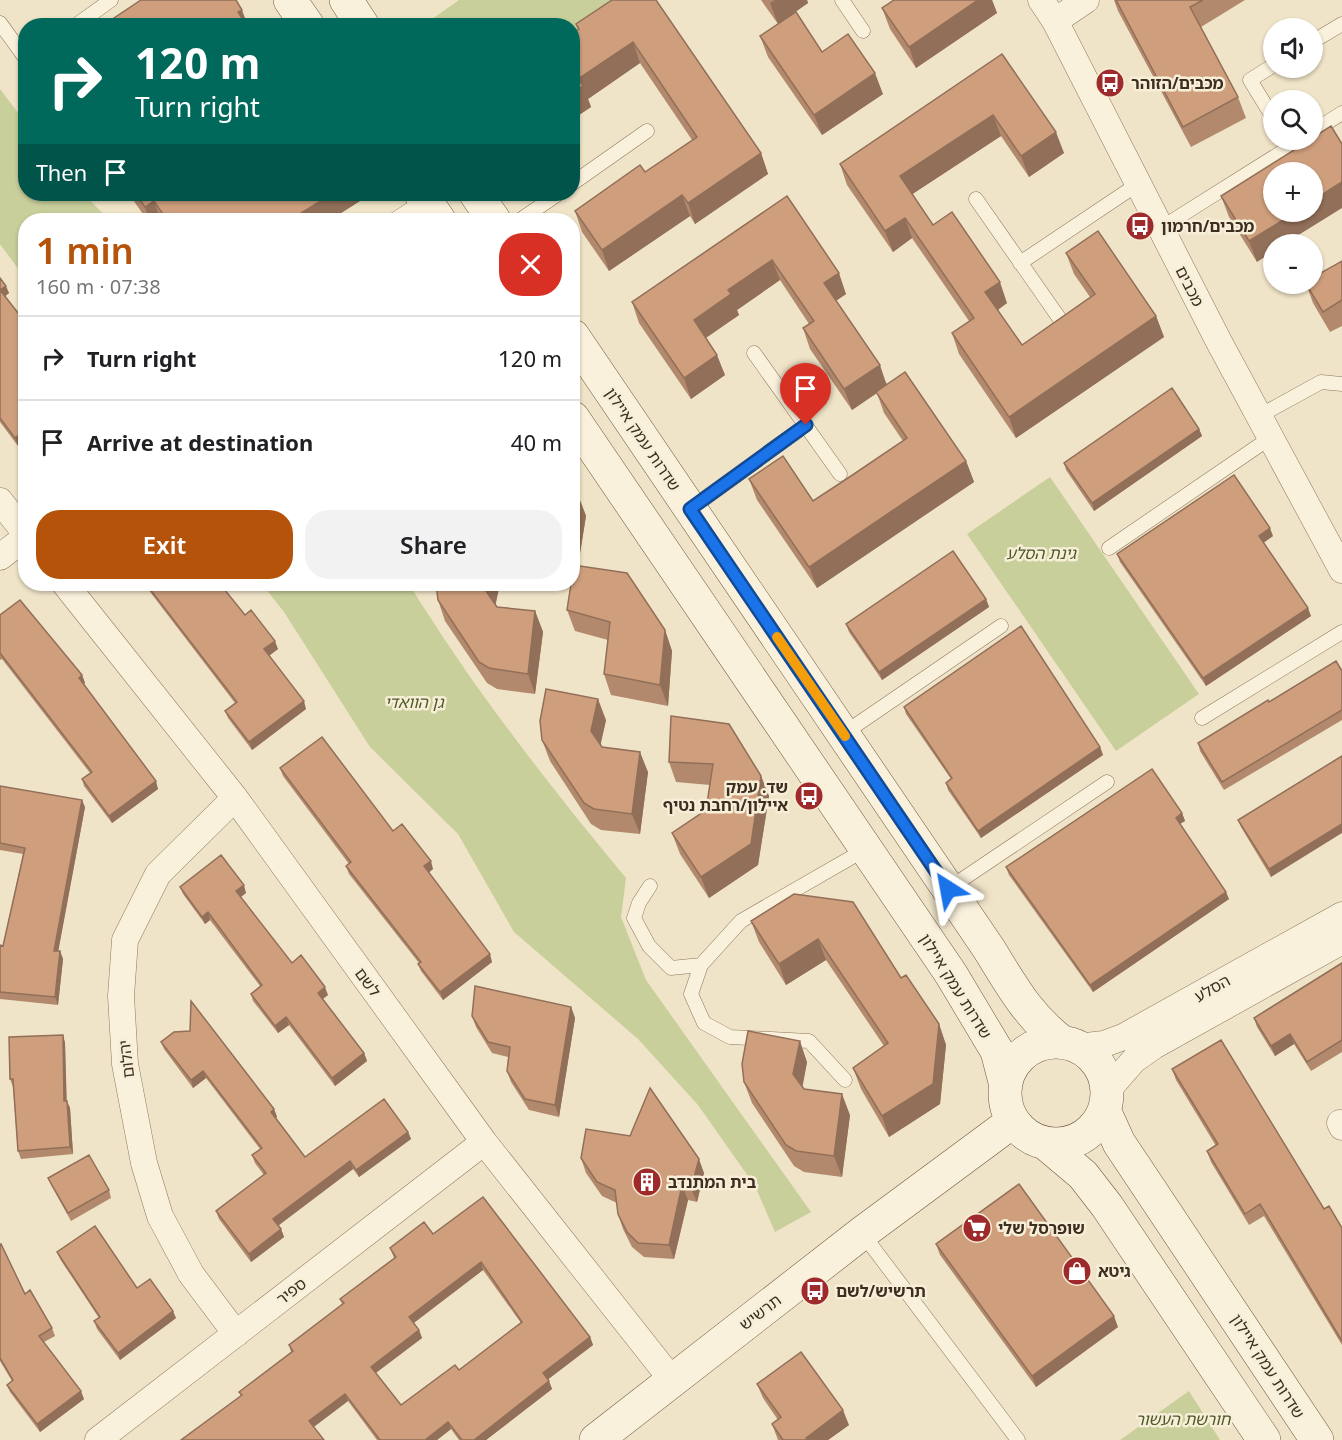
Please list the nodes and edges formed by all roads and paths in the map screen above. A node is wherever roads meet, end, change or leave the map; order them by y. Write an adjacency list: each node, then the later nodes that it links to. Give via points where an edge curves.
1 (111, 0): 7 (lane)
2 (290, 0): 8 (main road)
3 (346, 0): 9 (main road)
4 (842, 0): 12 (lane)
5 (1086, 0): 6 (street)
6 (1048, 10): 22 (street, מכבים)
7 (86, 18)
8 (302, 18)
9 (358, 18)
10 (0, 23): 14 (lane)
11 (1342, 24): 13 (lane)
12 (863, 31)
13 (1323, 35)
14 (18, 48)
15 (1263, 72): 16 (lane, via 1250,80)
16 (1263, 101)
17 (1342, 113): 18 (lane)
18 (1323, 125)
19 (647, 131): 21 (lane)
20 (1280, 150): 28 (lane)
21 (580, 178)
22 (1138, 184): 28 (street, מכבים); 29 (lane)
23 (976, 199): 29 (lane)
24 (548, 201): 27 (lane)
25 (429, 205): 26 (lane)
26 (410, 213)
27 (530, 213)
28 (1161, 228): 35 (street, מכבים)
29 (1020, 263): 30 (lane)
30 (1064, 325)
31 (580, 346): 39 (main road, שדרות עמק איילון)
32 (754, 353): 34 (lane)
33 (1342, 384): 35 (lane, via 1321,382)
34 (806, 425): 37 (lane); 39 (lane)
35 (1265, 427): 42 (lane); 44 (street, מכבים)
36 (580, 428): 52 (main road, שדרות עמק איילון)
37 (840, 474)
38 (0, 501): 40 (street)
39 (690, 509): 49 (main road, שדרות עמק איילון)
40 (18, 525)
41 (18, 542): 43 (street)
42 (1109, 548)
43 (0, 557)
44 (1342, 570)
45 (70, 591): 51 (street, לשם)
46 (1001, 626): 49 (lane)
47 (1342, 632): 48 (lane)
48 (1202, 718)
49 (843, 734): 54 (main road, שדרות עמק איילון)
50 (1107, 782): 54 (lane)
51 (235, 798): 63 (street, לשם); 66 (street, יהלום, via 158,874 125,940 121,996 125,1064 144,1163 160,1216 191,1274)
52 (866, 849): 57 (lane, via 741,921); 60 (main road, שדרות עמק איילון, via 981,1023 997,1051)
53 (650, 886): 57 (lane, via 634,918 649,946 671,968)
54 (948, 889): 58 (main road, שדרות עמק איילון, via 1039,1024)
55 (1342, 915): 58 (street, הסלע, via 1123,1037 1104,1044)
56 (1342, 940): 61 (street, הסלע, via 1154,1046 1134,1060)
57 (701, 965): 59 (lane, via 691,994 704,1023 730,1037 809,1041)
58 (1070, 1045): 60 (main road, via 1036,1045 1012,1065); 61 (main road, via 1088,1053 1101,1067)
59 (845, 1080)
60 (1005, 1082): 62 (main road, via 1004,1100)
61 (1106, 1101): 64 (main road, via 1095,1126 1082,1138 1056,1145); 72 (main road, שדרות עמק איילון, via 1119,1143)
62 (1012, 1122): 64 (main road, via 1024,1134); 65 (main road, תרשיש)
63 (484, 1142): 66 (street, ספיר); 67 (street, לשם)
64 (1045, 1143): 71 (main road, via 1083,1175 1107,1206)
65 (862, 1233): 67 (main road, תרשיש); 70 (lane)
66 (236, 1334): 68 (street, ספיר)
67 (672, 1380): 69 (main road, תרשיש)
68 (98, 1440)
69 (596, 1440)
70 (1018, 1440)
71 (1264, 1440)
72 (1317, 1440)

